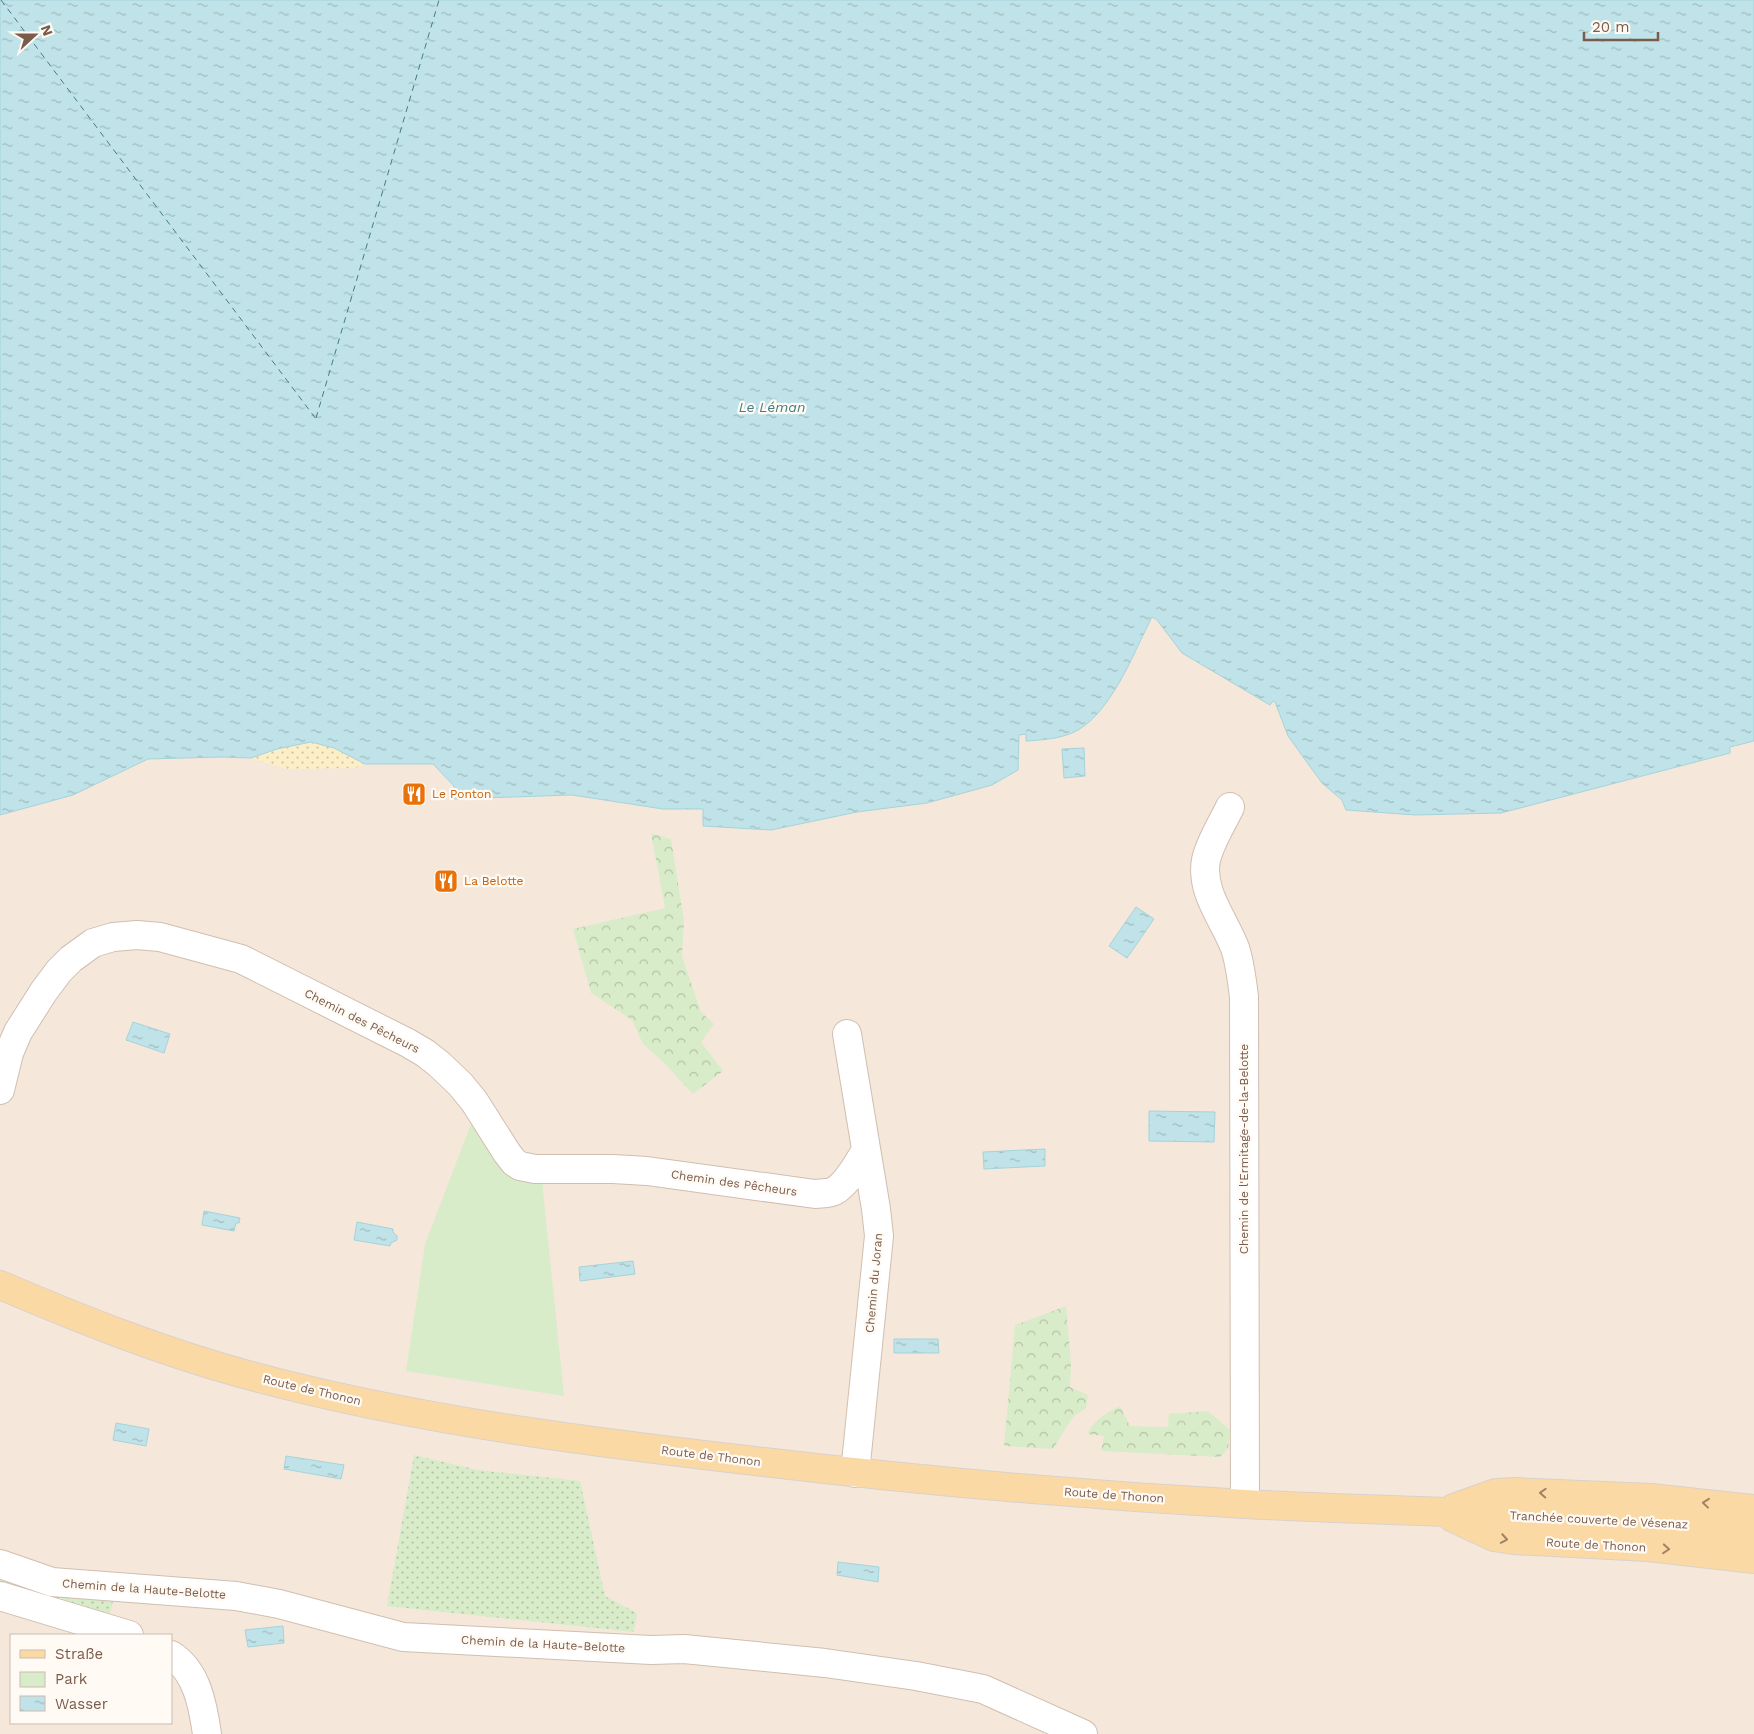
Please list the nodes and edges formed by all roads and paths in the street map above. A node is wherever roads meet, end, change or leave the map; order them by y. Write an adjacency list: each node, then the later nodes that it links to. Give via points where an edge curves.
1 (1230, 807): 7 (street, Chemin de l'Ermitage-de-la-Belotte, via 1210,849 1205,869 1208,892 1239,959 1244,997)
2 (847, 1034): 4 (street, Chemin du Joran)
3 (0, 1090): 4 (street, Chemin des Pêcheurs, via 8,1053 18,1032 59,970 94,944 112,937 160,937 241,959 408,1043 439,1064 460,1084 507,1153 520,1166 647,1172 814,1194 838,1188)
4 (866, 1151): 6 (street, Chemin du Joran, via 879,1236)
5 (0, 1285): 6 (main road, Route de Thonon, via 187,1357 356,1401 534,1432)
6 (855, 1473): 7 (main road, Route de Thonon, via 1062,1492)
7 (1245, 1504): 9 (main road, Route de Thonon)
8 (1754, 1509): 9 (main road, Route de Thonon, one-way to 9, via 1651,1498 1515,1492 1496,1493)
9 (1443, 1512): 10 (main road, Tranchée couverte de Vésenaz, via 1650,1522); 11 (main road, Route de Thonon, one-way to 11, via 1476,1530 1513,1540 1648,1547)
10 (1754, 1533)
11 (1754, 1559)
12 (0, 1564): 17 (street, Chemin de la Haute-Belotte, via 52,1582 236,1596 403,1637 684,1649 826,1663 916,1676 983,1689)
13 (0, 1596): 14 (street)
14 (126, 1634)
15 (172, 1656): 16 (street, via 191,1676)
16 (208, 1734)
17 (1083, 1734)

